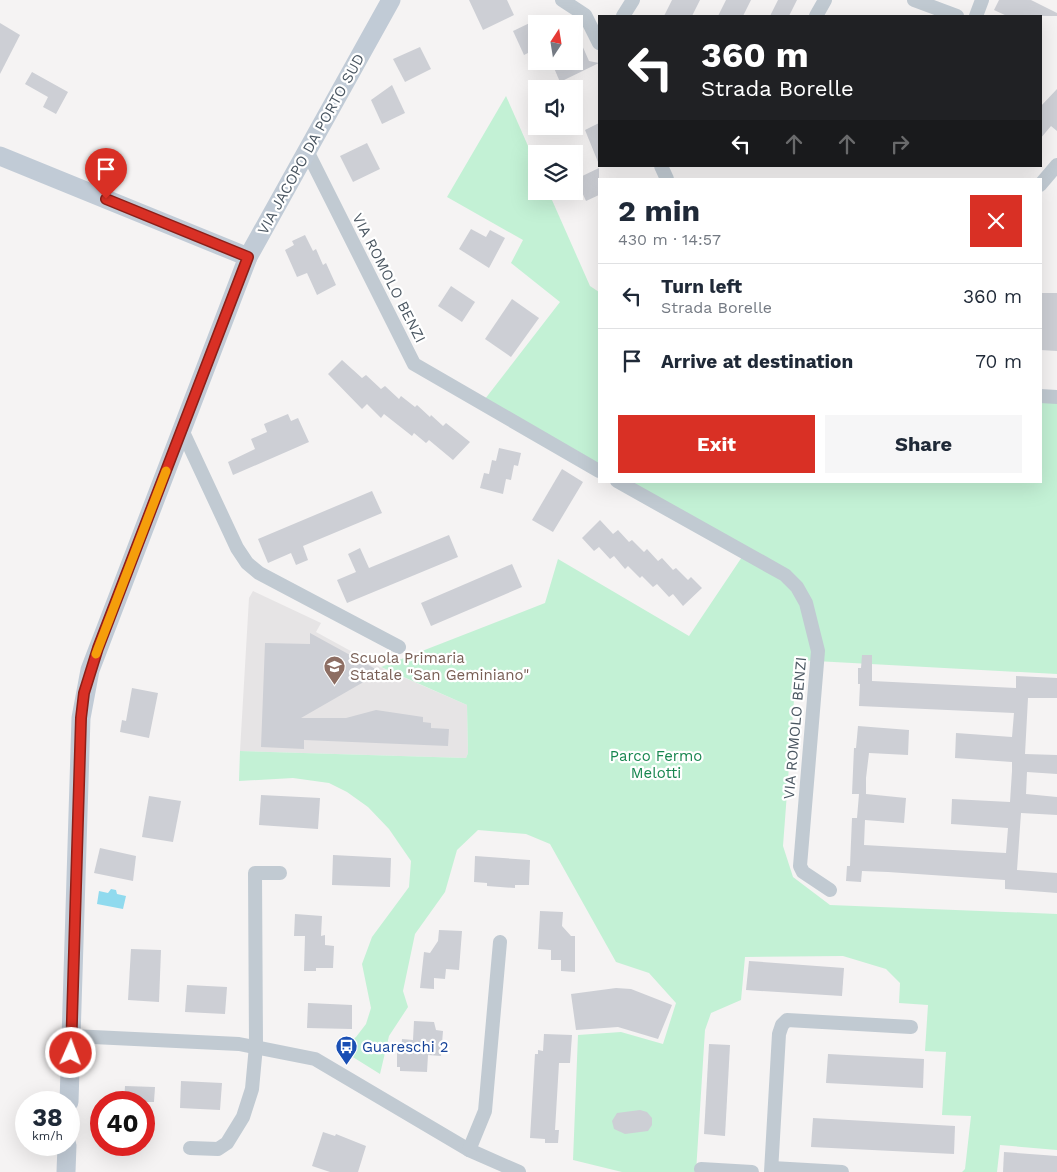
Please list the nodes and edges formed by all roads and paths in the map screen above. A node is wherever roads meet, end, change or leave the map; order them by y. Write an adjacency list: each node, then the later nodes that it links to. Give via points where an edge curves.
1 (391, 0): 14 (street, VIA JACOPO DA PORTO SUD)
2 (562, 0): 7 (street)
3 (633, 0): 8 (street)
4 (824, 0): 9 (street)
5 (914, 0): 10 (street)
6 (982, 0): 11 (street)
7 (584, 15): 12 (street); 13 (street)
8 (624, 15)
9 (816, 15)
10 (954, 15)
11 (976, 15)
12 (598, 21)
13 (598, 41)
14 (307, 151): 18 (street, VIA JACOPO DA PORTO SUD); 22 (street, VIA ROMOLO BENZI, via 414,364)
15 (0, 156): 18 (street)
16 (1057, 165): 17 (street)
17 (1042, 182)
18 (248, 257): 21 (street, VIA JACOPO DA PORTO SUD)
19 (1042, 396): 20 (street)
20 (1057, 397)
21 (182, 430): 24 (street, via 247,563 272,581); 29 (street, VIA JACOPO DA PORTO SUD, via 98,648 84,693 80,728)
22 (598, 470)
23 (621, 483): 26 (street, VIA ROMOLO BENZI, via 785,575 806,603 818,651 800,866 803,872)
24 (399, 646)
25 (280, 873): 30 (street, via 255,873)
26 (830, 890)
27 (500, 942): 33 (street, via 486,1111)
28 (911, 1028): 36 (street, via 787,1020 782,1025 778,1034)
29 (72, 1036): 30 (street); 31 (street, VIA JACOPO DA PORTO SUD)
30 (256, 1046): 32 (street, via 252,1089 236,1132 218,1149); 33 (street, via 314,1059)
31 (70, 1091)
32 (190, 1148)
33 (469, 1150): 38 (street)
34 (67, 1156): 37 (street)
35 (701, 1169): 39 (street)
36 (771, 1170): 40 (street)
37 (66, 1172)
38 (519, 1172)
39 (752, 1172)
40 (842, 1172)

